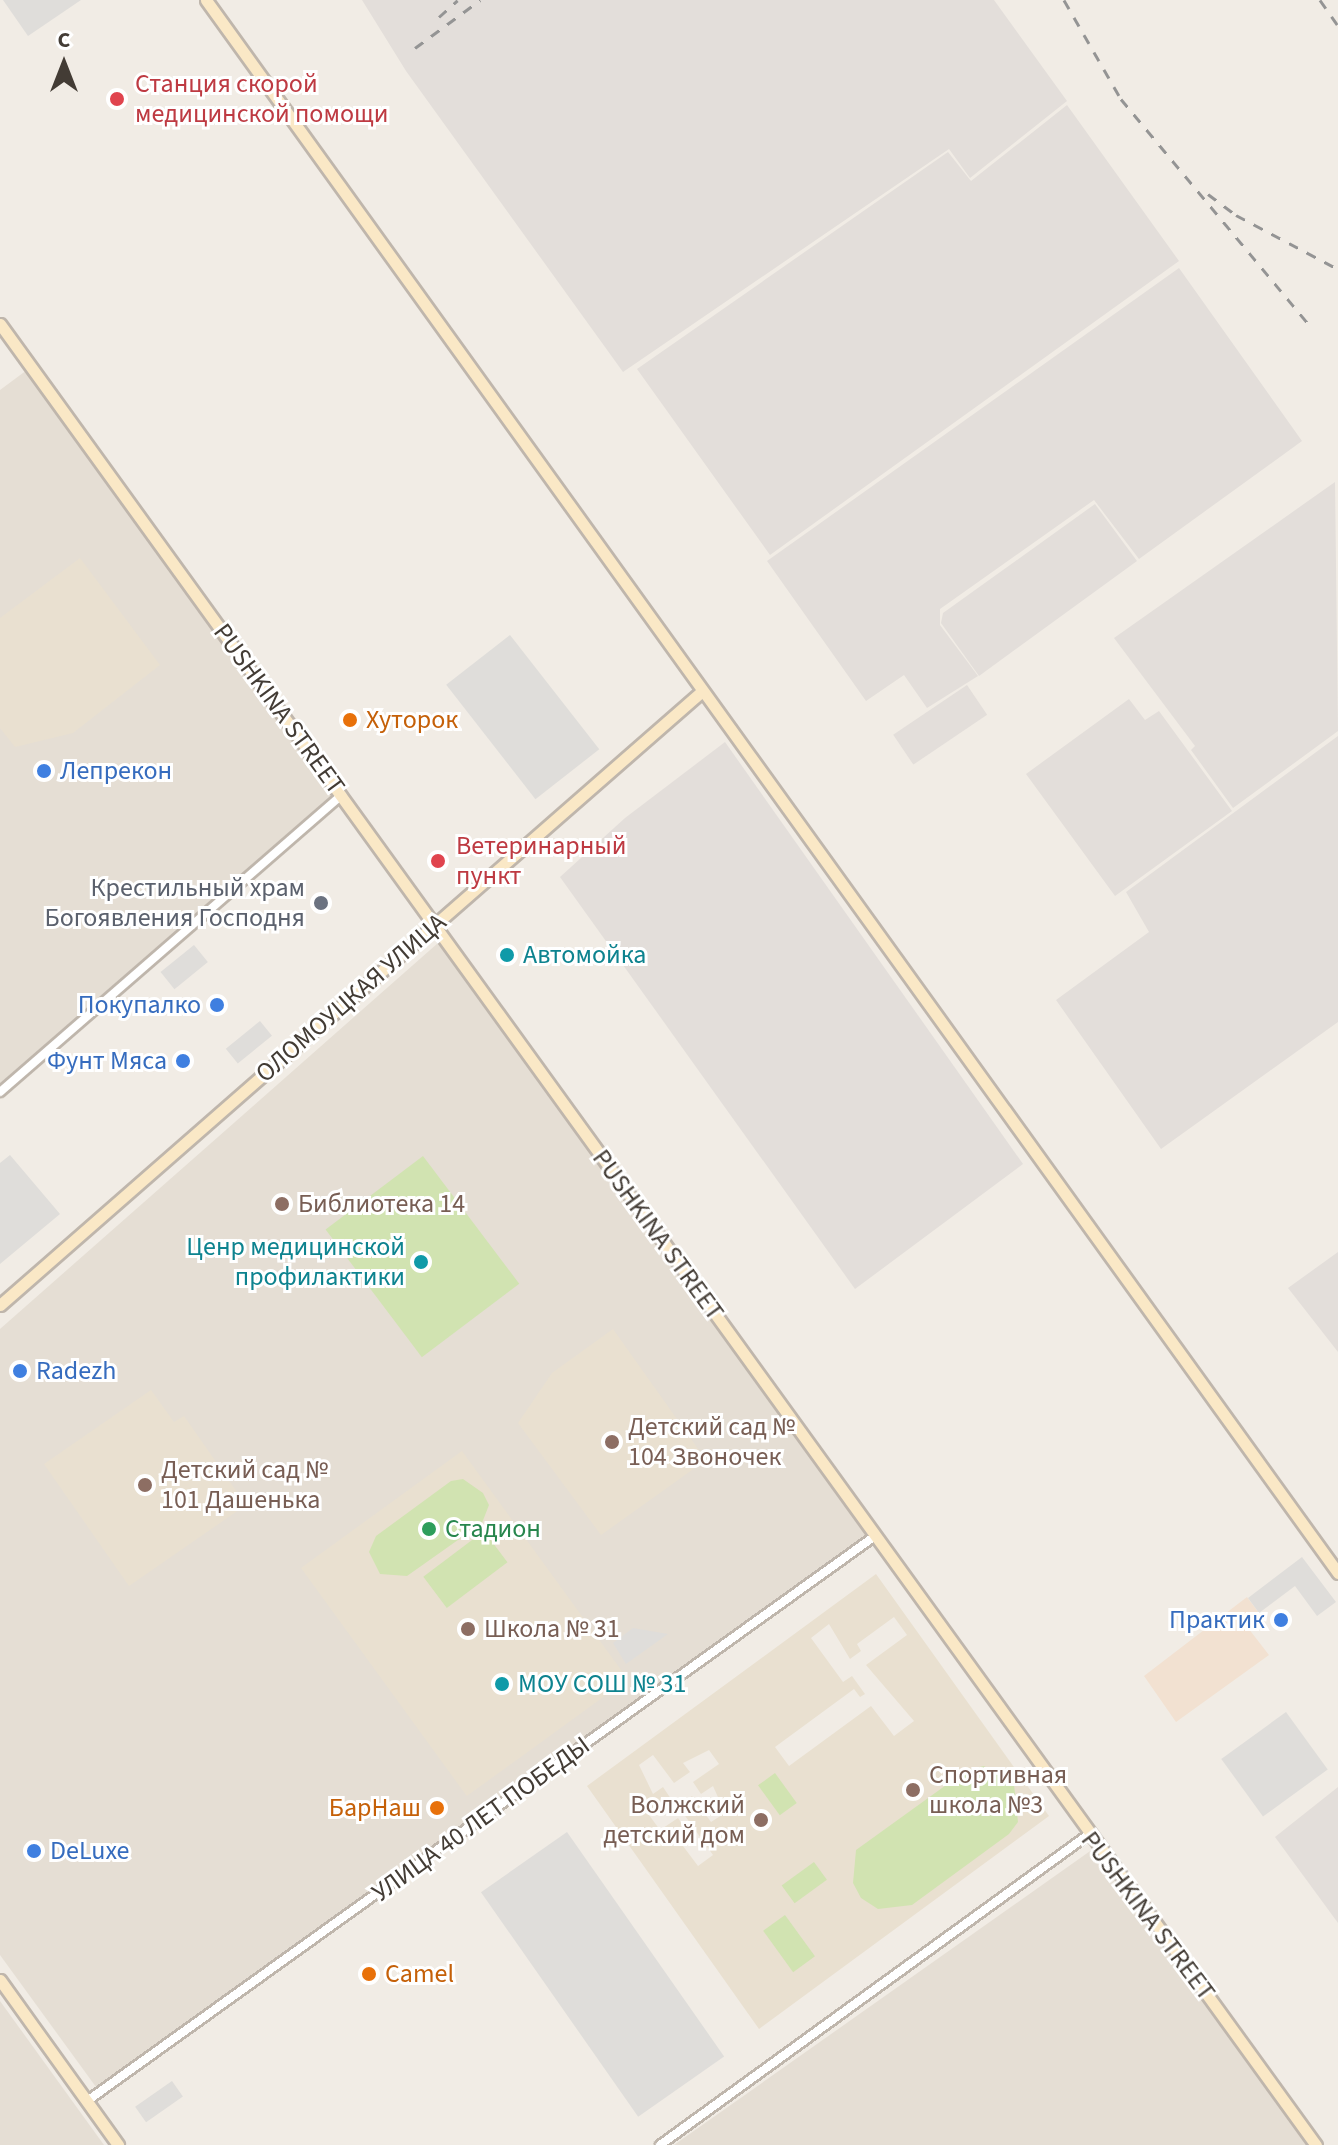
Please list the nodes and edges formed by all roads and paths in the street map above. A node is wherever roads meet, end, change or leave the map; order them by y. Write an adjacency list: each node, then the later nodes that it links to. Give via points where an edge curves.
1 (206, 0): 3 (street)
2 (0, 324): 4 (street, PUSHKINA STREET)
3 (702, 691): 5 (street, ОЛОМОУЦКАЯ УЛИЦА); 9 (street)
4 (342, 795): 5 (street, PUSHKINA STREET); 6 (street)
5 (434, 925): 7 (street, ОЛОМОУЦКАЯ УЛИЦА); 8 (street, PUSHKINA STREET)
6 (0, 1092)
7 (0, 1305)
8 (875, 1536): 10 (street, PUSHKINA STREET); 12 (street, УЛИЦА 40 ЛЕТ ПОБЕДЫ)
9 (1338, 1573)
10 (1088, 1835): 14 (street); 15 (street, PUSHKINA STREET)
11 (0, 1980): 12 (street)
12 (87, 2101): 13 (street)
13 (118, 2145)
14 (660, 2145)
15 (1316, 2145)

